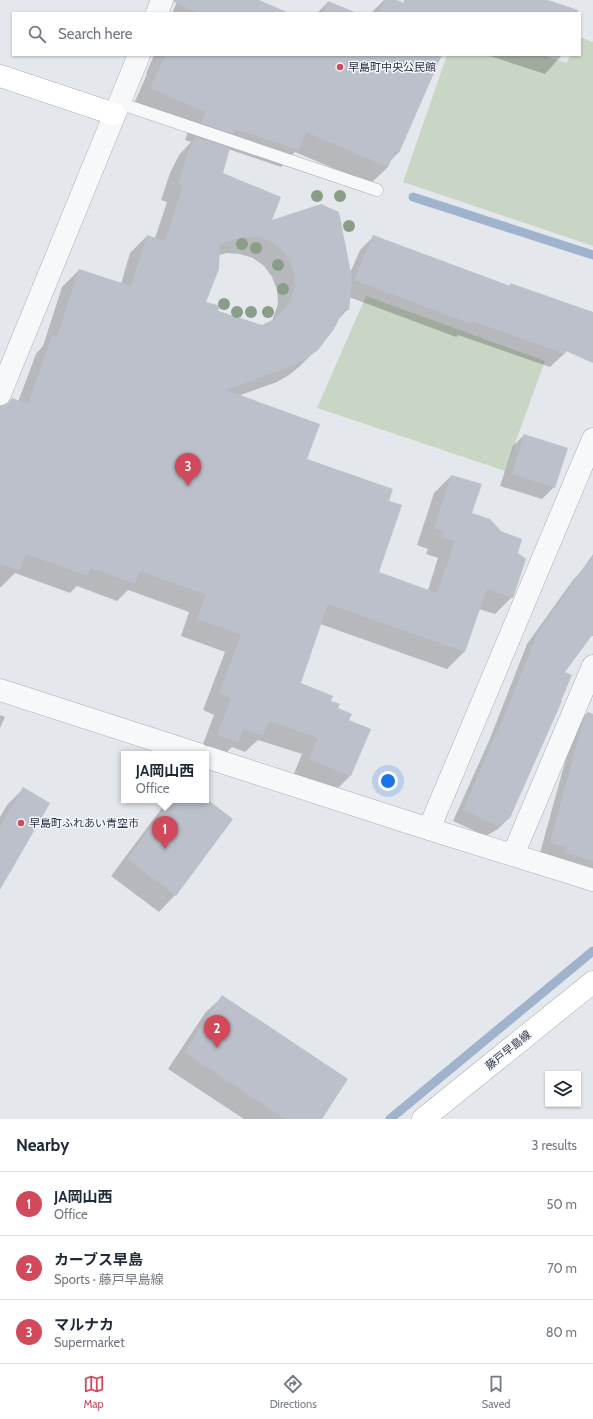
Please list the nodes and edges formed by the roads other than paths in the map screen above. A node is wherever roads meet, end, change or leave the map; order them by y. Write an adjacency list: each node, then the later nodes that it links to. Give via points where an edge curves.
1 (162, 0): 2 (street)
2 (157, 12)
3 (139, 56): 5 (street)
4 (0, 76): 5 (main road)
5 (117, 108): 6 (lane); 7 (street)
6 (377, 190)
7 (0, 394)
8 (593, 439): 13 (street)
9 (593, 666): 14 (street)
10 (0, 690): 11 (street)
11 (189, 751)
12 (209, 758): 13 (street)
13 (429, 829): 14 (street)
14 (513, 855): 15 (street)
15 (593, 880)
16 (593, 982): 17 (main road, 藤戸早島線)
17 (423, 1119)

